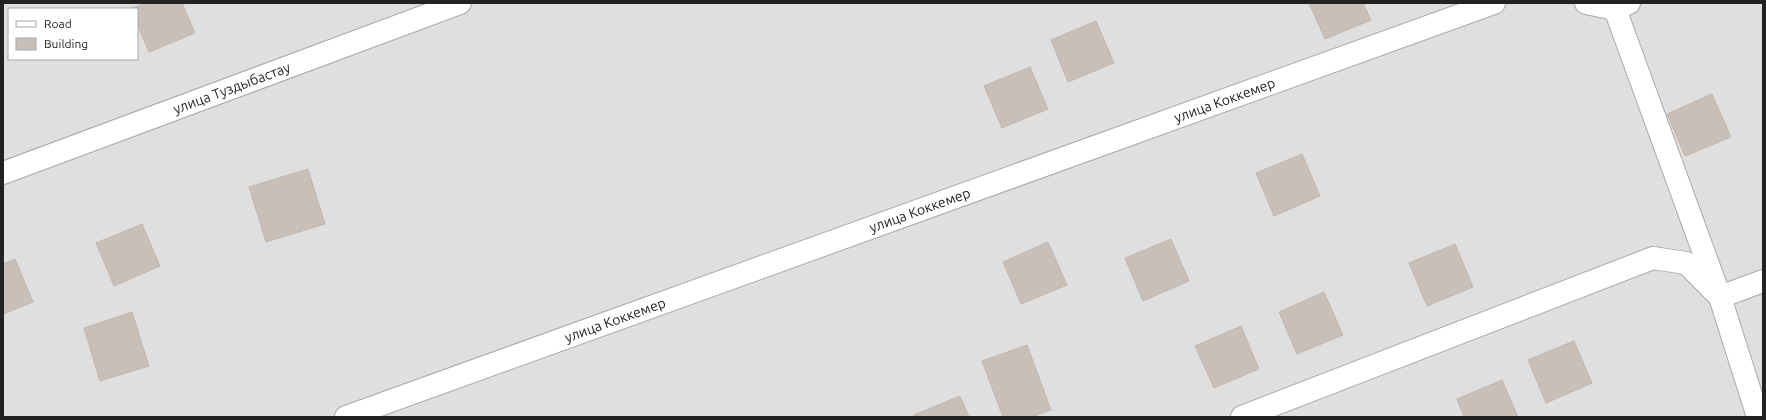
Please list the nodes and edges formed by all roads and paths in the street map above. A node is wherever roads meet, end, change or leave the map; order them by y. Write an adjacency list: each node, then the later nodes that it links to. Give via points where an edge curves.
1 (460, 3): 5 (street, улица Туздыбастау)
2 (1494, 3): 8 (street, улица Коккемер)
3 (1586, 3): 4 (street)
4 (1621, 5): 7 (street)
5 (3, 173)
6 (1763, 281): 7 (street)
7 (1720, 297): 9 (street, via 1686,263 1653,258); 10 (street)
8 (346, 417)
9 (1242, 417)
10 (1758, 417)

